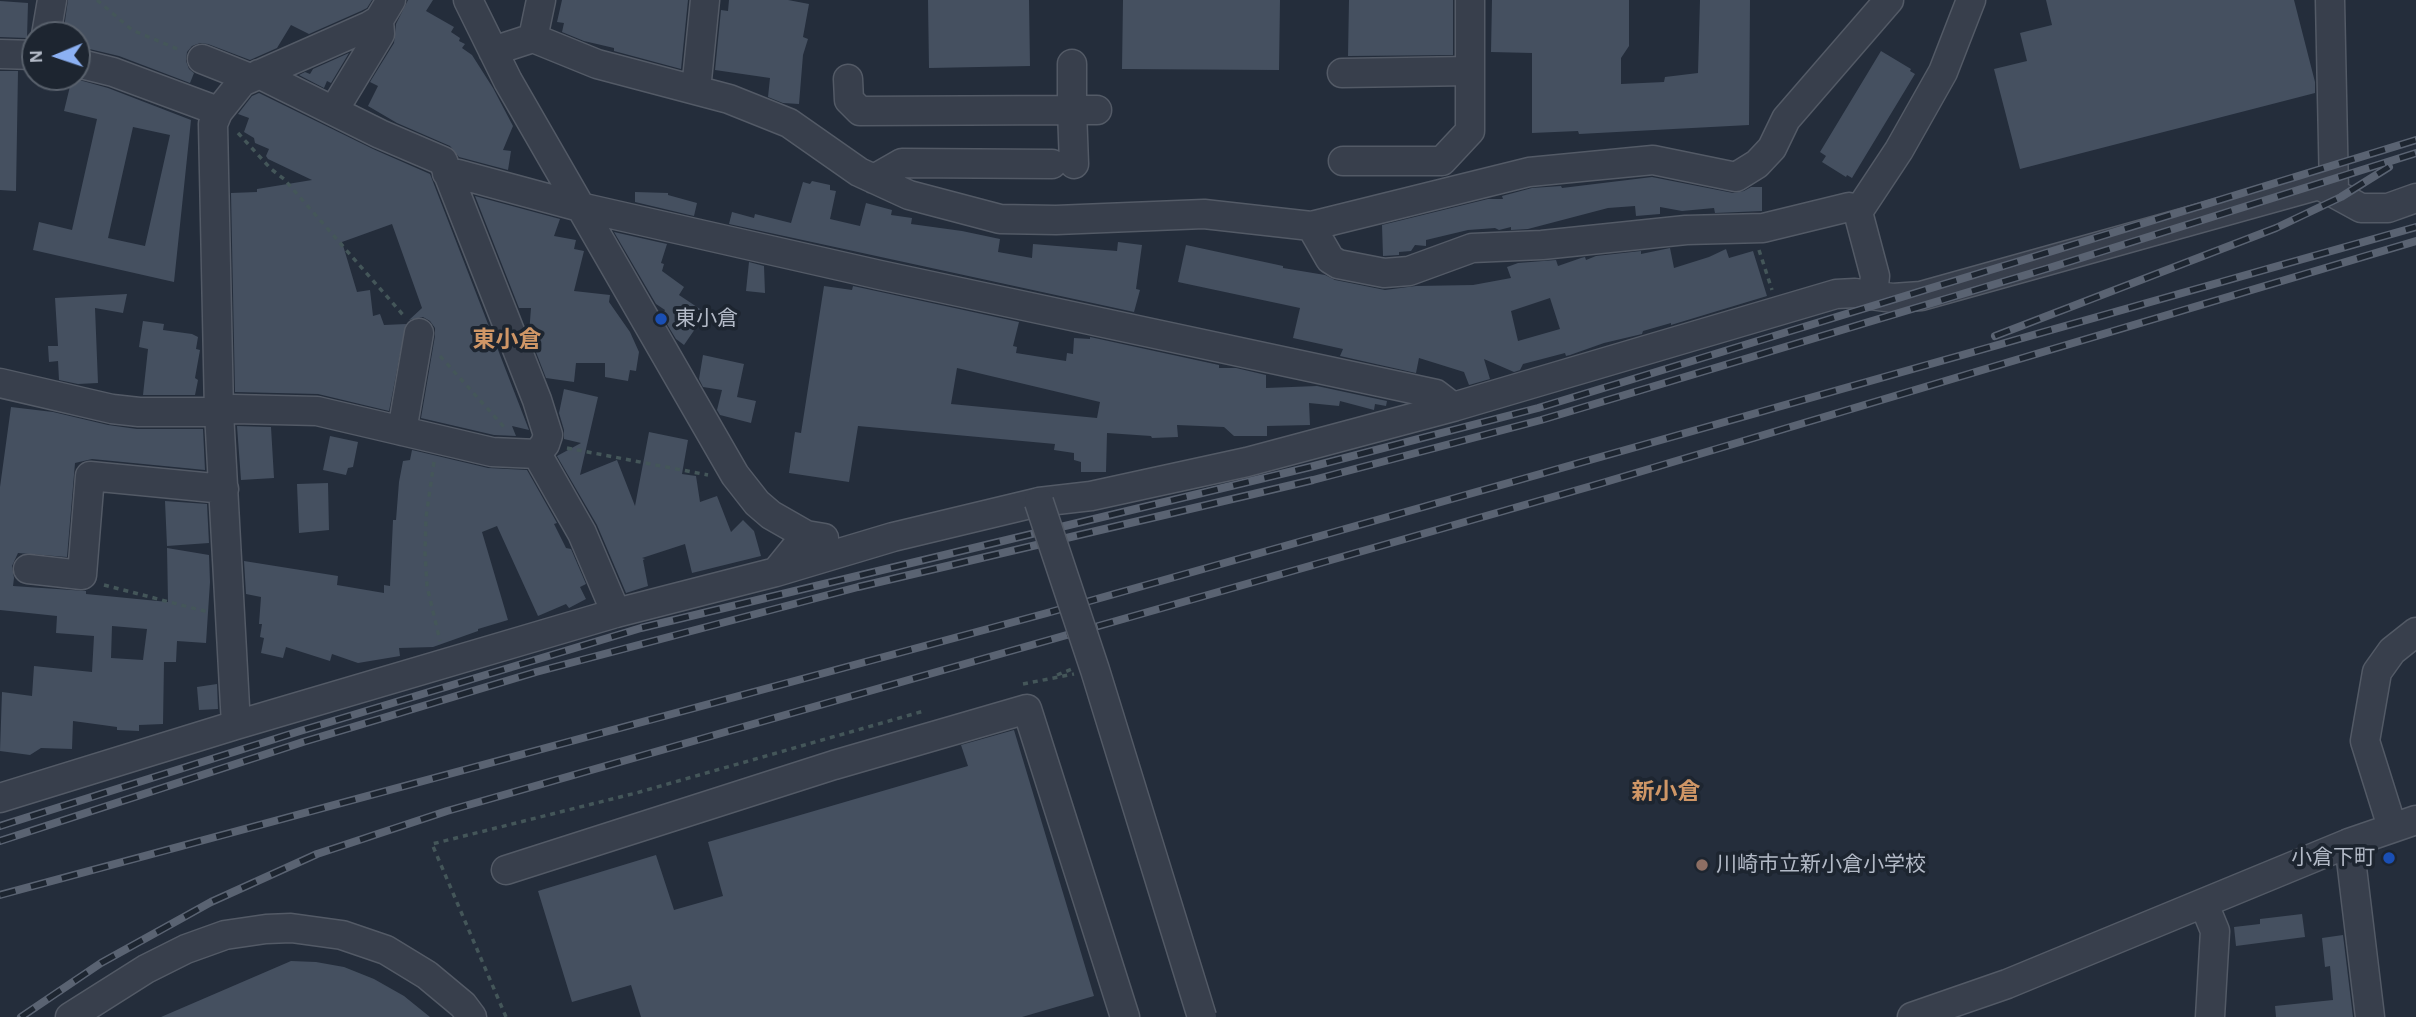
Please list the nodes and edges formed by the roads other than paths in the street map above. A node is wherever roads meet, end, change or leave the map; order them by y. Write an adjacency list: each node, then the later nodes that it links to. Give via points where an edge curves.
1 (52, 0): 10 (street)
2 (468, 0): 12 (street)
3 (541, 0): 11 (street)
4 (705, 0): 22 (street)
5 (1470, 0): 18 (street)
6 (1889, 0): 33 (street, via 1786,119 1772,148 1736,177 1653,160 1529,172)
7 (1971, 0): 32 (street, via 1942,72)
8 (2330, 0): 29 (street)
9 (385, 10): 20 (street, via 324,47); 23 (street, via 380,34)
10 (48, 21)
11 (533, 38): 12 (street); 22 (street, via 597,64)
12 (493, 51): 31 (street)
13 (0, 54): 14 (street)
14 (21, 55)
15 (202, 59): 20 (street)
16 (1072, 64): 24 (street)
17 (91, 66): 25 (street)
18 (1470, 71): 19 (street); 26 (street, via 1470,131 1442,161)
19 (1342, 73)
20 (254, 76): 23 (street); 25 (street, via 242,82)
21 (848, 79): 24 (street, via 849,100 860,111)
22 (696, 90): 28 (street, via 789,123)
23 (334, 110): 27 (street, via 443,161)
24 (1084, 110): 28 (street, via 1063,164 902,163)
25 (218, 111): 38 (street, via 213,142)
26 (1343, 161)
27 (447, 173): 31 (street); 40 (street, via 537,400 548,435)
28 (874, 179): 33 (street, via 909,195 1000,219 1204,214)
29 (2334, 191): 30 (street, via 2361,208 2388,208); 34 (street, via 2319,185 1921,296)
30 (2416, 198)
31 (580, 207): 37 (street, via 1436,394); 43 (street, via 735,475 771,515)
32 (1858, 212): 33 (street, via 1849,207 1763,228 1472,248 1409,271 1384,273 1330,259); 34 (street, via 1875,276)
33 (1311, 226)
34 (1873, 295): 37 (street, via 1836,294)
35 (419, 333): 39 (street)
36 (0, 383): 38 (street, via 112,409)
37 (1453, 407): 42 (street, via 1247,462 1091,496)
38 (219, 412): 39 (street, via 317,411); 41 (street)
39 (402, 431): 40 (street, via 492,452)
40 (537, 451): 47 (street, via 582,533)
41 (225, 489): 45 (street, via 90,476 82,575); 49 (street)
42 (1039, 502): 44 (street); 58 (street, bridge)
43 (806, 535): 44 (street, via 842,541); 46 (street)
44 (893, 537): 46 (street)
45 (28, 569)
46 (776, 572): 47 (street)
47 (616, 613): 49 (street)
48 (2416, 632): 51 (street, via 2392,651 2377,672 2365,741)
49 (236, 725): 50 (street)
50 (0, 798)
51 (2404, 823): 52 (street)
52 (2349, 843): 54 (street); 61 (street)
53 (506, 870): 57 (street, via 1027,709)
54 (2204, 904): 59 (street, via 2007,984); 60 (street, via 2216,932)
55 (70, 1017): 56 (street, via 186,949 239,933 291,928 342,935 386,950 427,975)
56 (472, 1017)
57 (1125, 1017)
58 (1202, 1017)
59 (1912, 1017)
60 (2210, 1017)
61 (2370, 1017)

